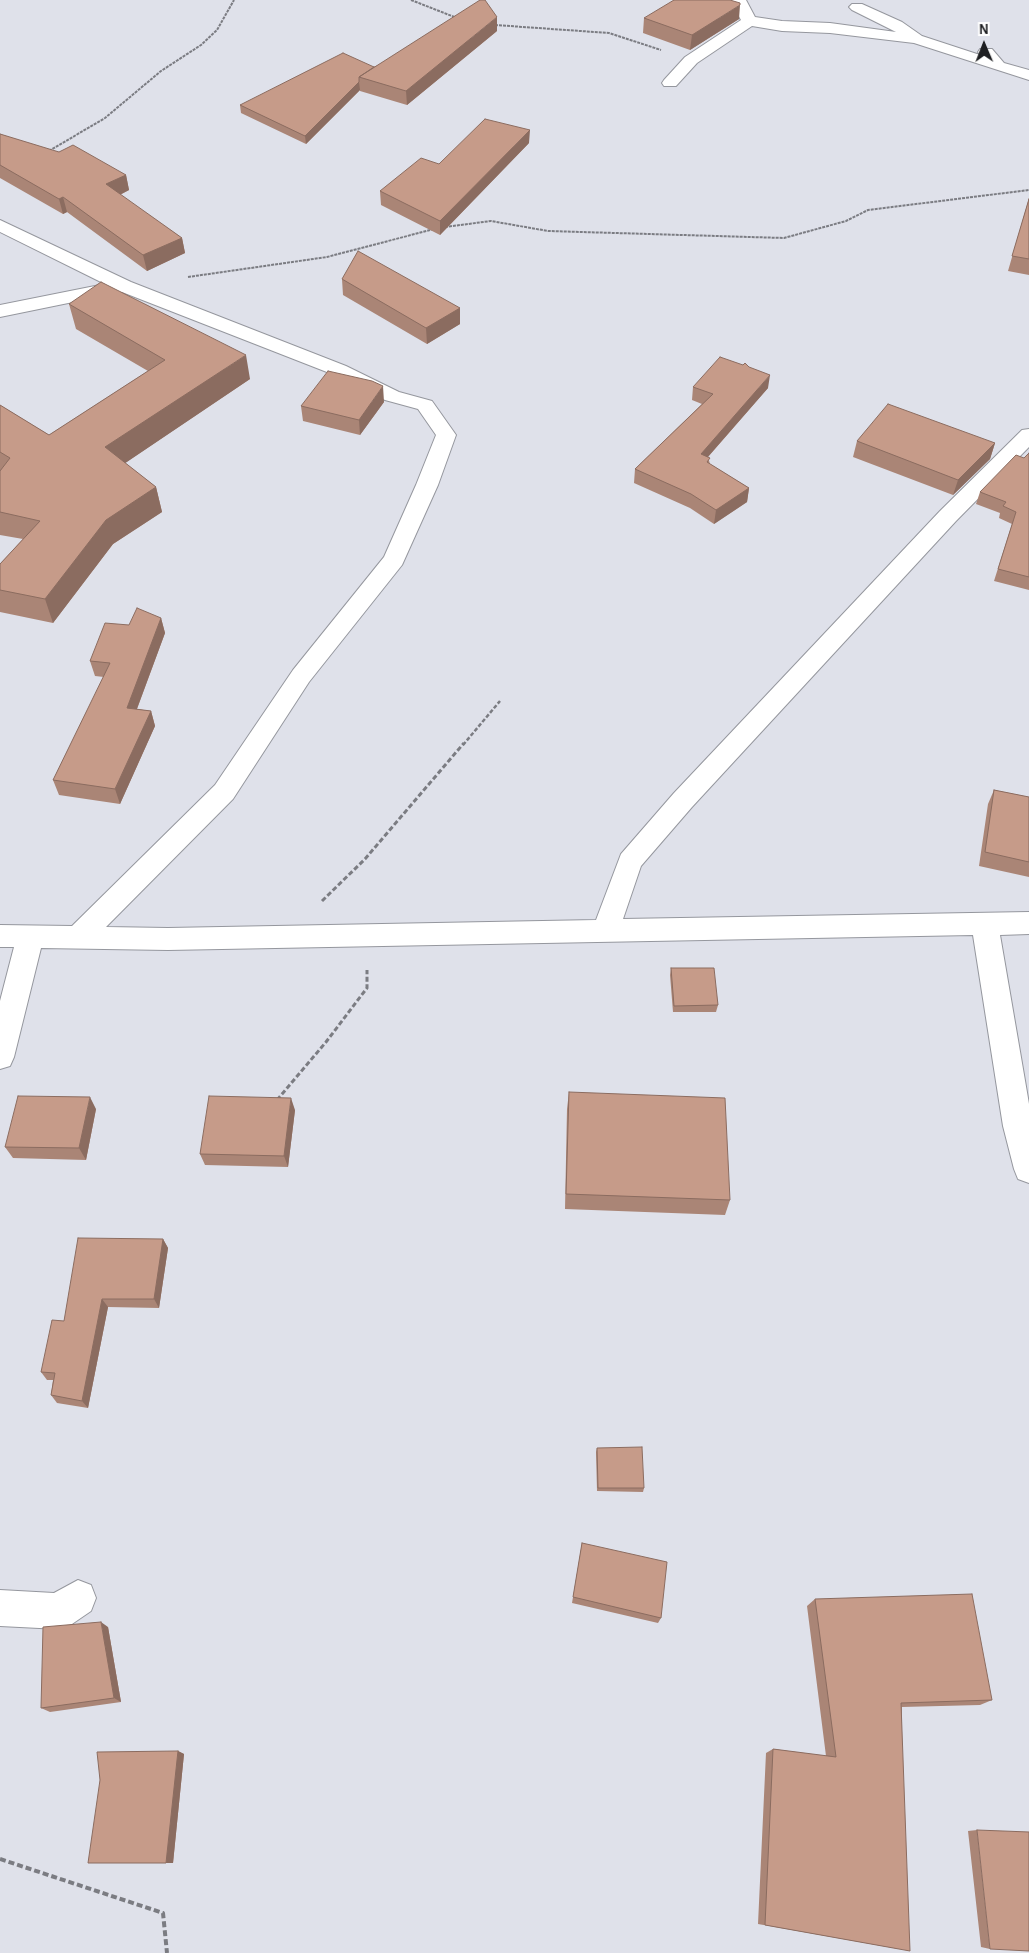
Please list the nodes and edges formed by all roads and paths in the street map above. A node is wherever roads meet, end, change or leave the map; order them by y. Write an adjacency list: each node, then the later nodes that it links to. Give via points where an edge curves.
1 (234, 0): 14 (path, via 217,30 201,45 161,71 105,118)
2 (411, 0): 5 (path)
3 (738, 0): 6 (street)
4 (857, 7): 8 (street, via 897,25)
5 (464, 21)
6 (750, 21): 8 (street); 10 (street)
7 (490, 24): 10 (path, via 609,32)
8 (916, 39): 11 (street)
9 (979, 44): 11 (street)
10 (691, 60): 13 (street)
11 (998, 66): 12 (street)
12 (1029, 75)
13 (670, 83)
14 (48, 152)
15 (1029, 190): 17 (path, via 868,210 846,221 784,238 548,231 491,220 422,232 327,257)
16 (0, 225): 17 (street)
17 (124, 286): 18 (street); 28 (street, via 339,370 392,396 425,405 446,435 394,560 301,676 224,792)
18 (0, 311)
19 (1029, 435): 23 (street, via 934,531 630,861)
20 (500, 701): 27 (path, via 365,859)
21 (1029, 923): 22 (street)
22 (985, 924): 23 (street); 31 (street, via 1018,1126)
23 (606, 931): 26 (street)
24 (0, 936): 25 (street)
25 (30, 936): 28 (street); 29 (street)
26 (357, 936): 27 (street); 30 (path, via 368,958 367,988)
27 (284, 937): 28 (street)
28 (78, 938)
29 (0, 1057)
30 (277, 1100)
31 (1029, 1169)
32 (78, 1598): 33 (street, via 59,1611)
33 (0, 1608)
34 (0, 1859): 35 (path, via 163,1913)
35 (167, 1953)

